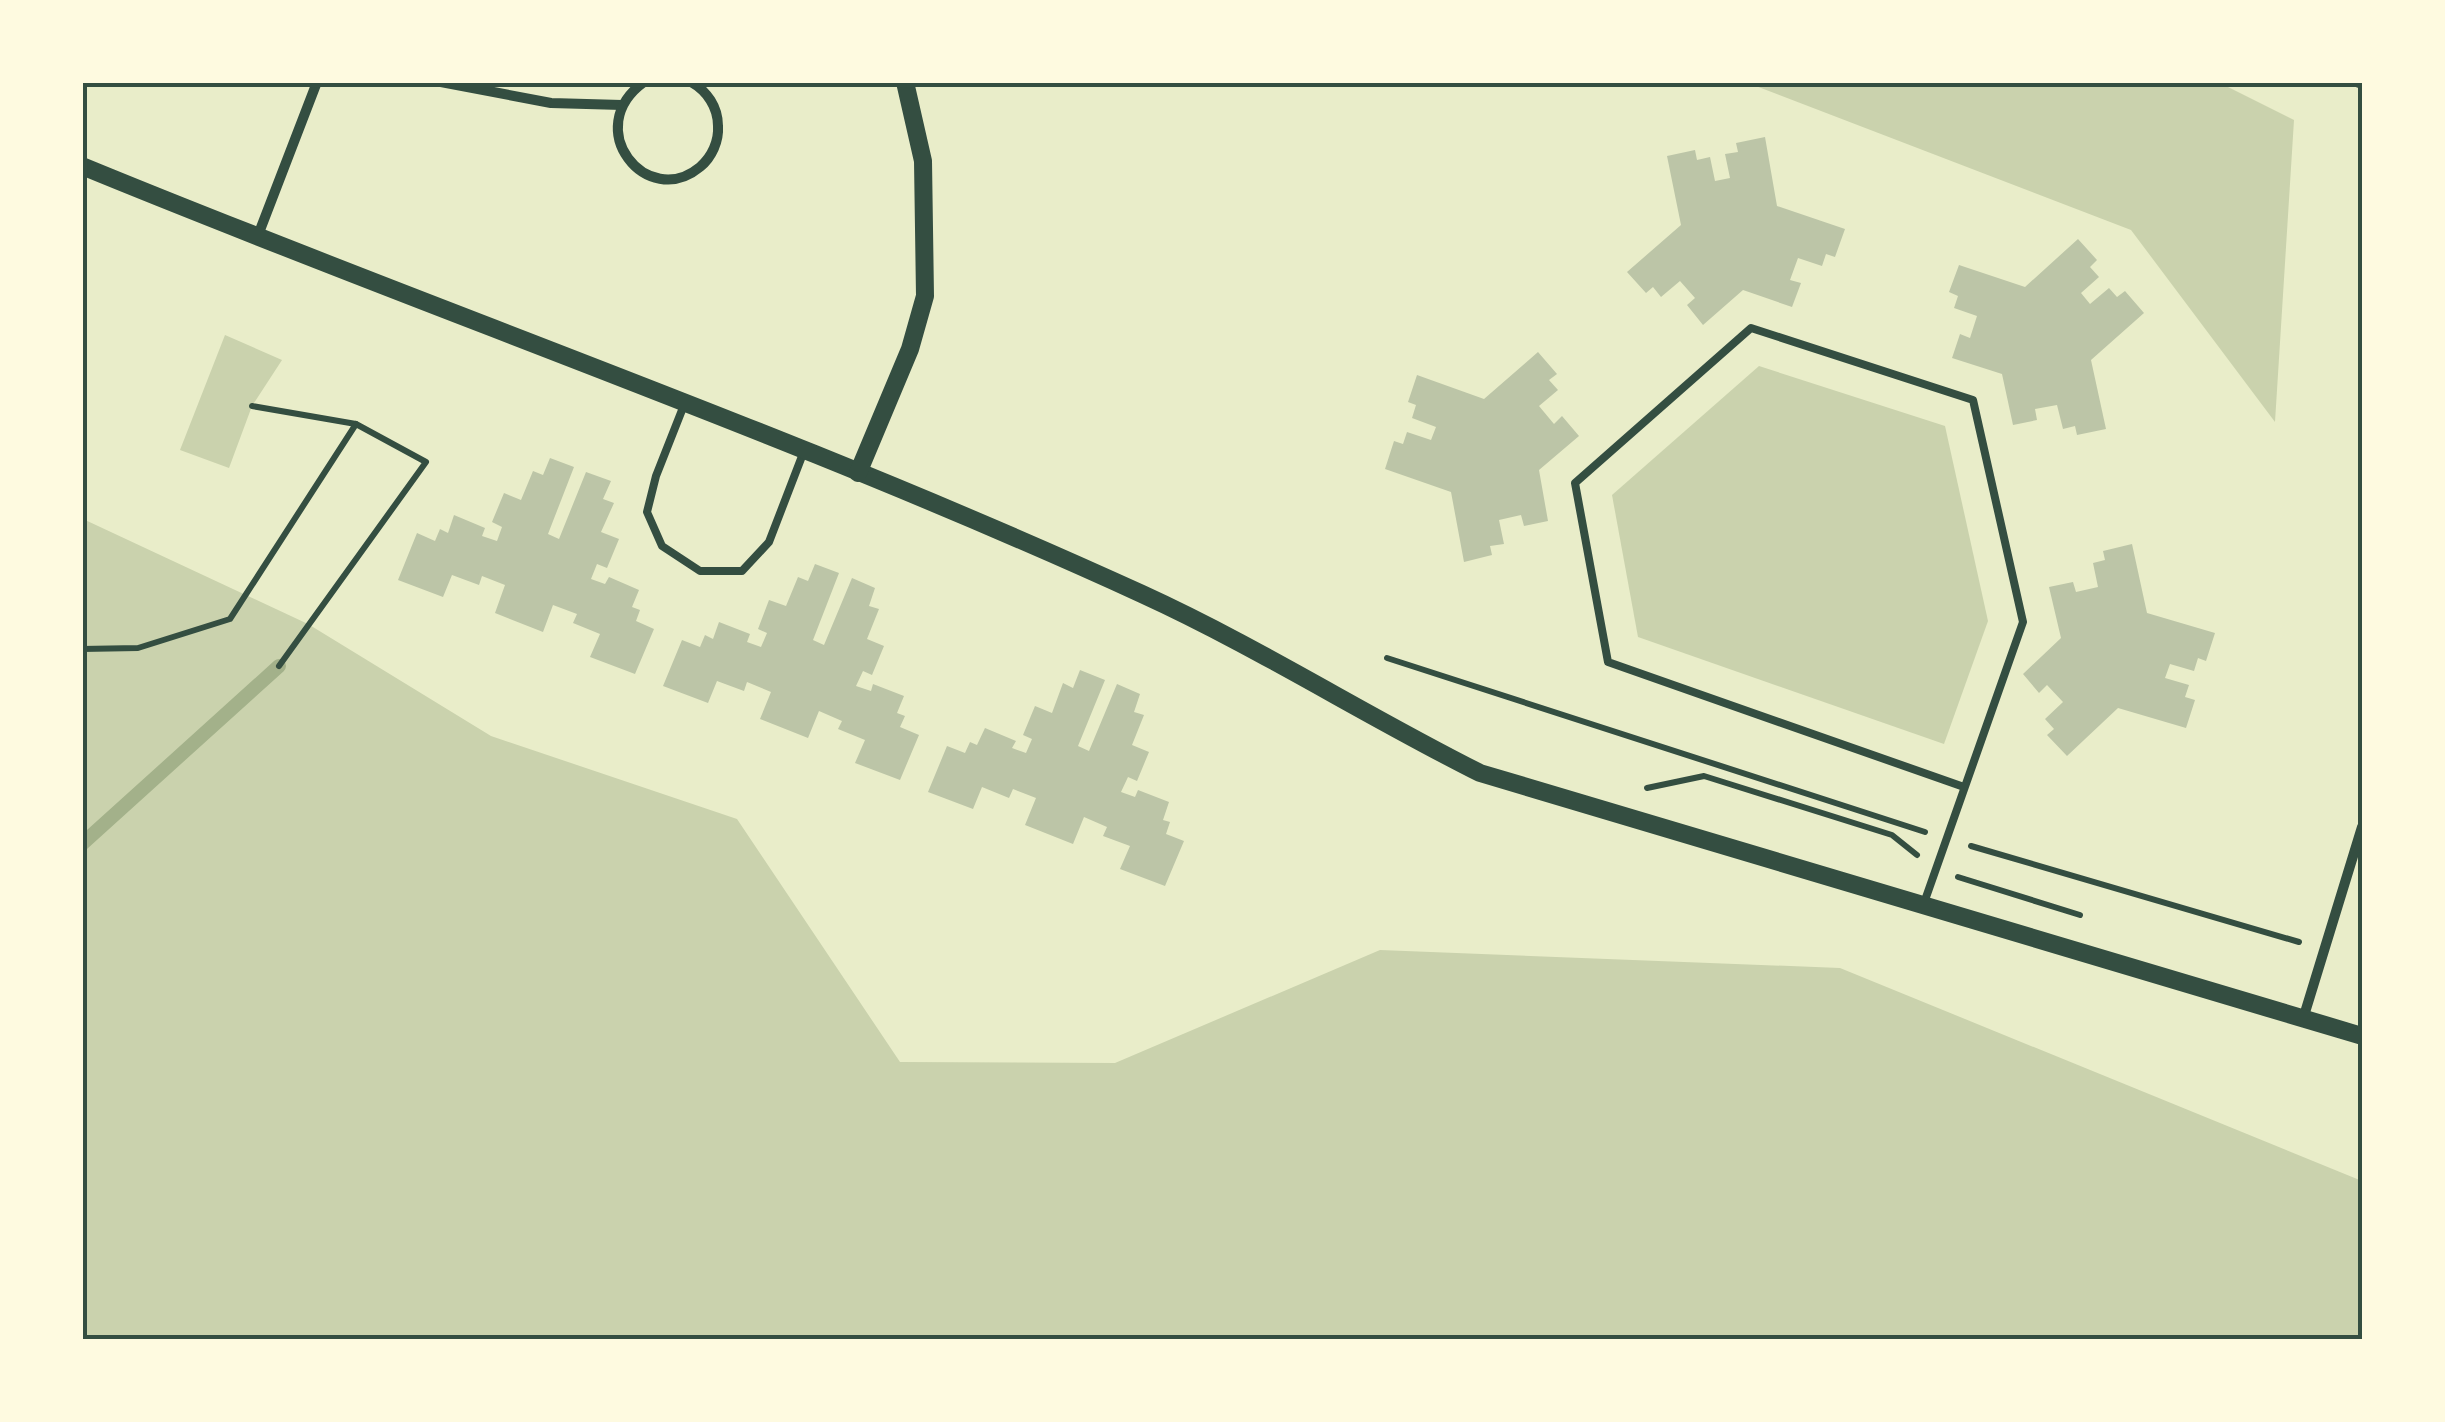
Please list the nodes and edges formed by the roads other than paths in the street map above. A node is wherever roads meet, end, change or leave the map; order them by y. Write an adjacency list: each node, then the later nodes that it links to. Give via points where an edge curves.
1 (317, 82): 8 (street)
2 (442, 82): 6 (street, via 551,103)
3 (644, 82): 6 (street)
4 (691, 82): 6 (street, via 709,98 719,130 706,162 678,178 632,165 617,137)
5 (905, 82): 11 (street, via 923,162 925,296)
6 (622, 104)
7 (82, 166): 8 (street)
8 (257, 238): 9 (street)
9 (684, 405): 10 (street); 10 (lane, via 647,512 662,546 700,570 742,571 768,542)
10 (804, 451): 11 (street)
11 (858, 473): 14 (street, via 1240,640 1480,773)
12 (1964, 787): 12 (lane, via 1608,662 1575,482 1751,328 1973,400 2022,622); 14 (lane)
13 (2362, 827): 15 (street)
14 (1922, 907): 15 (street)
15 (2303, 1018): 16 (street)
16 (2362, 1036)

